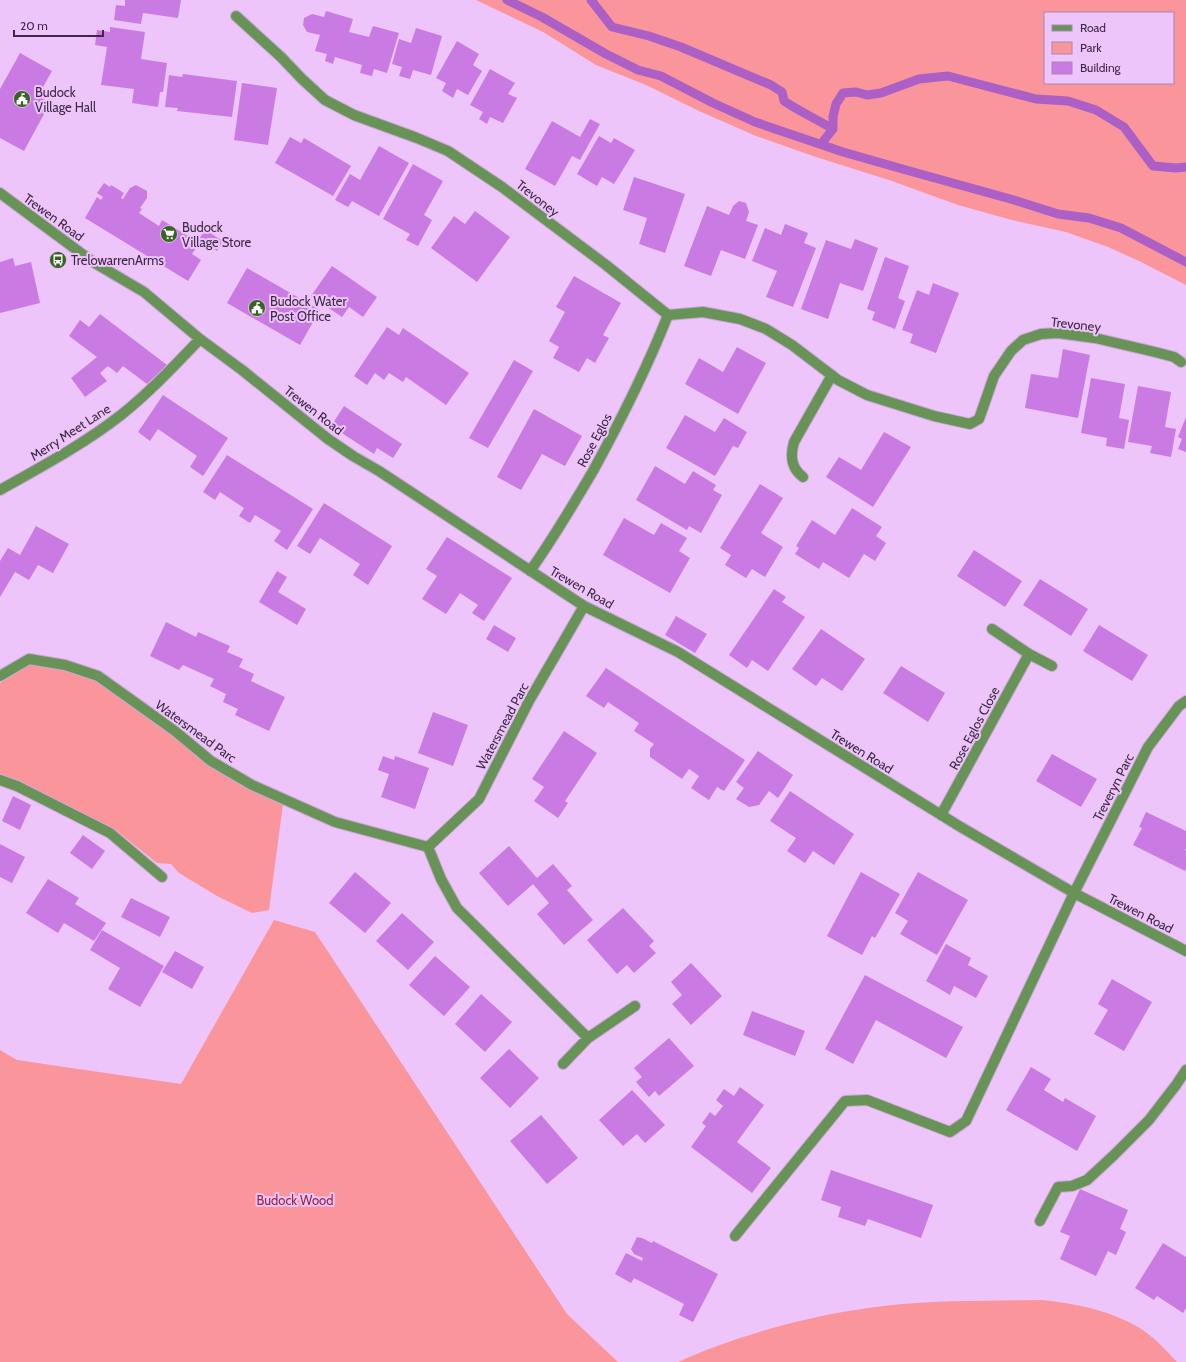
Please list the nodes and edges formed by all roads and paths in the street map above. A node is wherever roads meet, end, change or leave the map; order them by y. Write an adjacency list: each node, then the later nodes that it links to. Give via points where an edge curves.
1 (236, 16): 3 (street, Trevoney, via 325,100 448,151 502,187)
2 (0, 193): 4 (street, Trewen Road, via 93,262 144,292)
3 (668, 315): 6 (street, Trevoney, via 703,312 746,321 766,329 792,345); 9 (street, Rose Eglos, via 655,348 605,448 568,514)
4 (200, 339): 8 (street, Merry Meet Lane, via 144,396 121,415 82,442); 9 (street, Trewen Road, via 334,443)
5 (1181, 362): 6 (street, Trevoney, via 1174,357 1095,338 1058,333 1041,334 1023,340 1011,351 994,376 979,419 970,424 934,416 867,395)
6 (832, 375): 7 (street, via 794,442 791,453 793,463)
7 (803, 477)
8 (0, 490)
9 (530, 571): 10 (street, Trewen Road)
10 (584, 606): 17 (street, Trewen Road, via 678,652); 18 (street, Watersmead Parc, via 529,701 479,799)
11 (992, 629): 12 (street)
12 (1029, 654): 13 (street); 17 (street, Rose Eglos Close)
13 (1052, 666)
14 (0, 676): 18 (street, Watersmead Parc, via 29,659 65,665 98,676 175,731 211,761 252,785 336,822)
15 (1186, 701): 20 (street, Treveryn Parc, via 1179,706 1148,747)
16 (0, 780): 19 (street, via 110,833)
17 (941, 815): 20 (street, Trewen Road)
18 (428, 847): 23 (street, via 457,908)
19 (162, 876)
20 (1074, 893): 21 (street, Trewen Road); 27 (street, Treveryn Parc, via 966,1122 950,1132 867,1100 845,1101)
21 (1186, 951)
22 (635, 1006): 23 (street)
23 (588, 1038): 24 (street)
24 (563, 1064)
25 (1186, 1070): 26 (street, via 1149,1120 1087,1180 1072,1186 1058,1186)
26 (1040, 1221)
27 (735, 1236)

